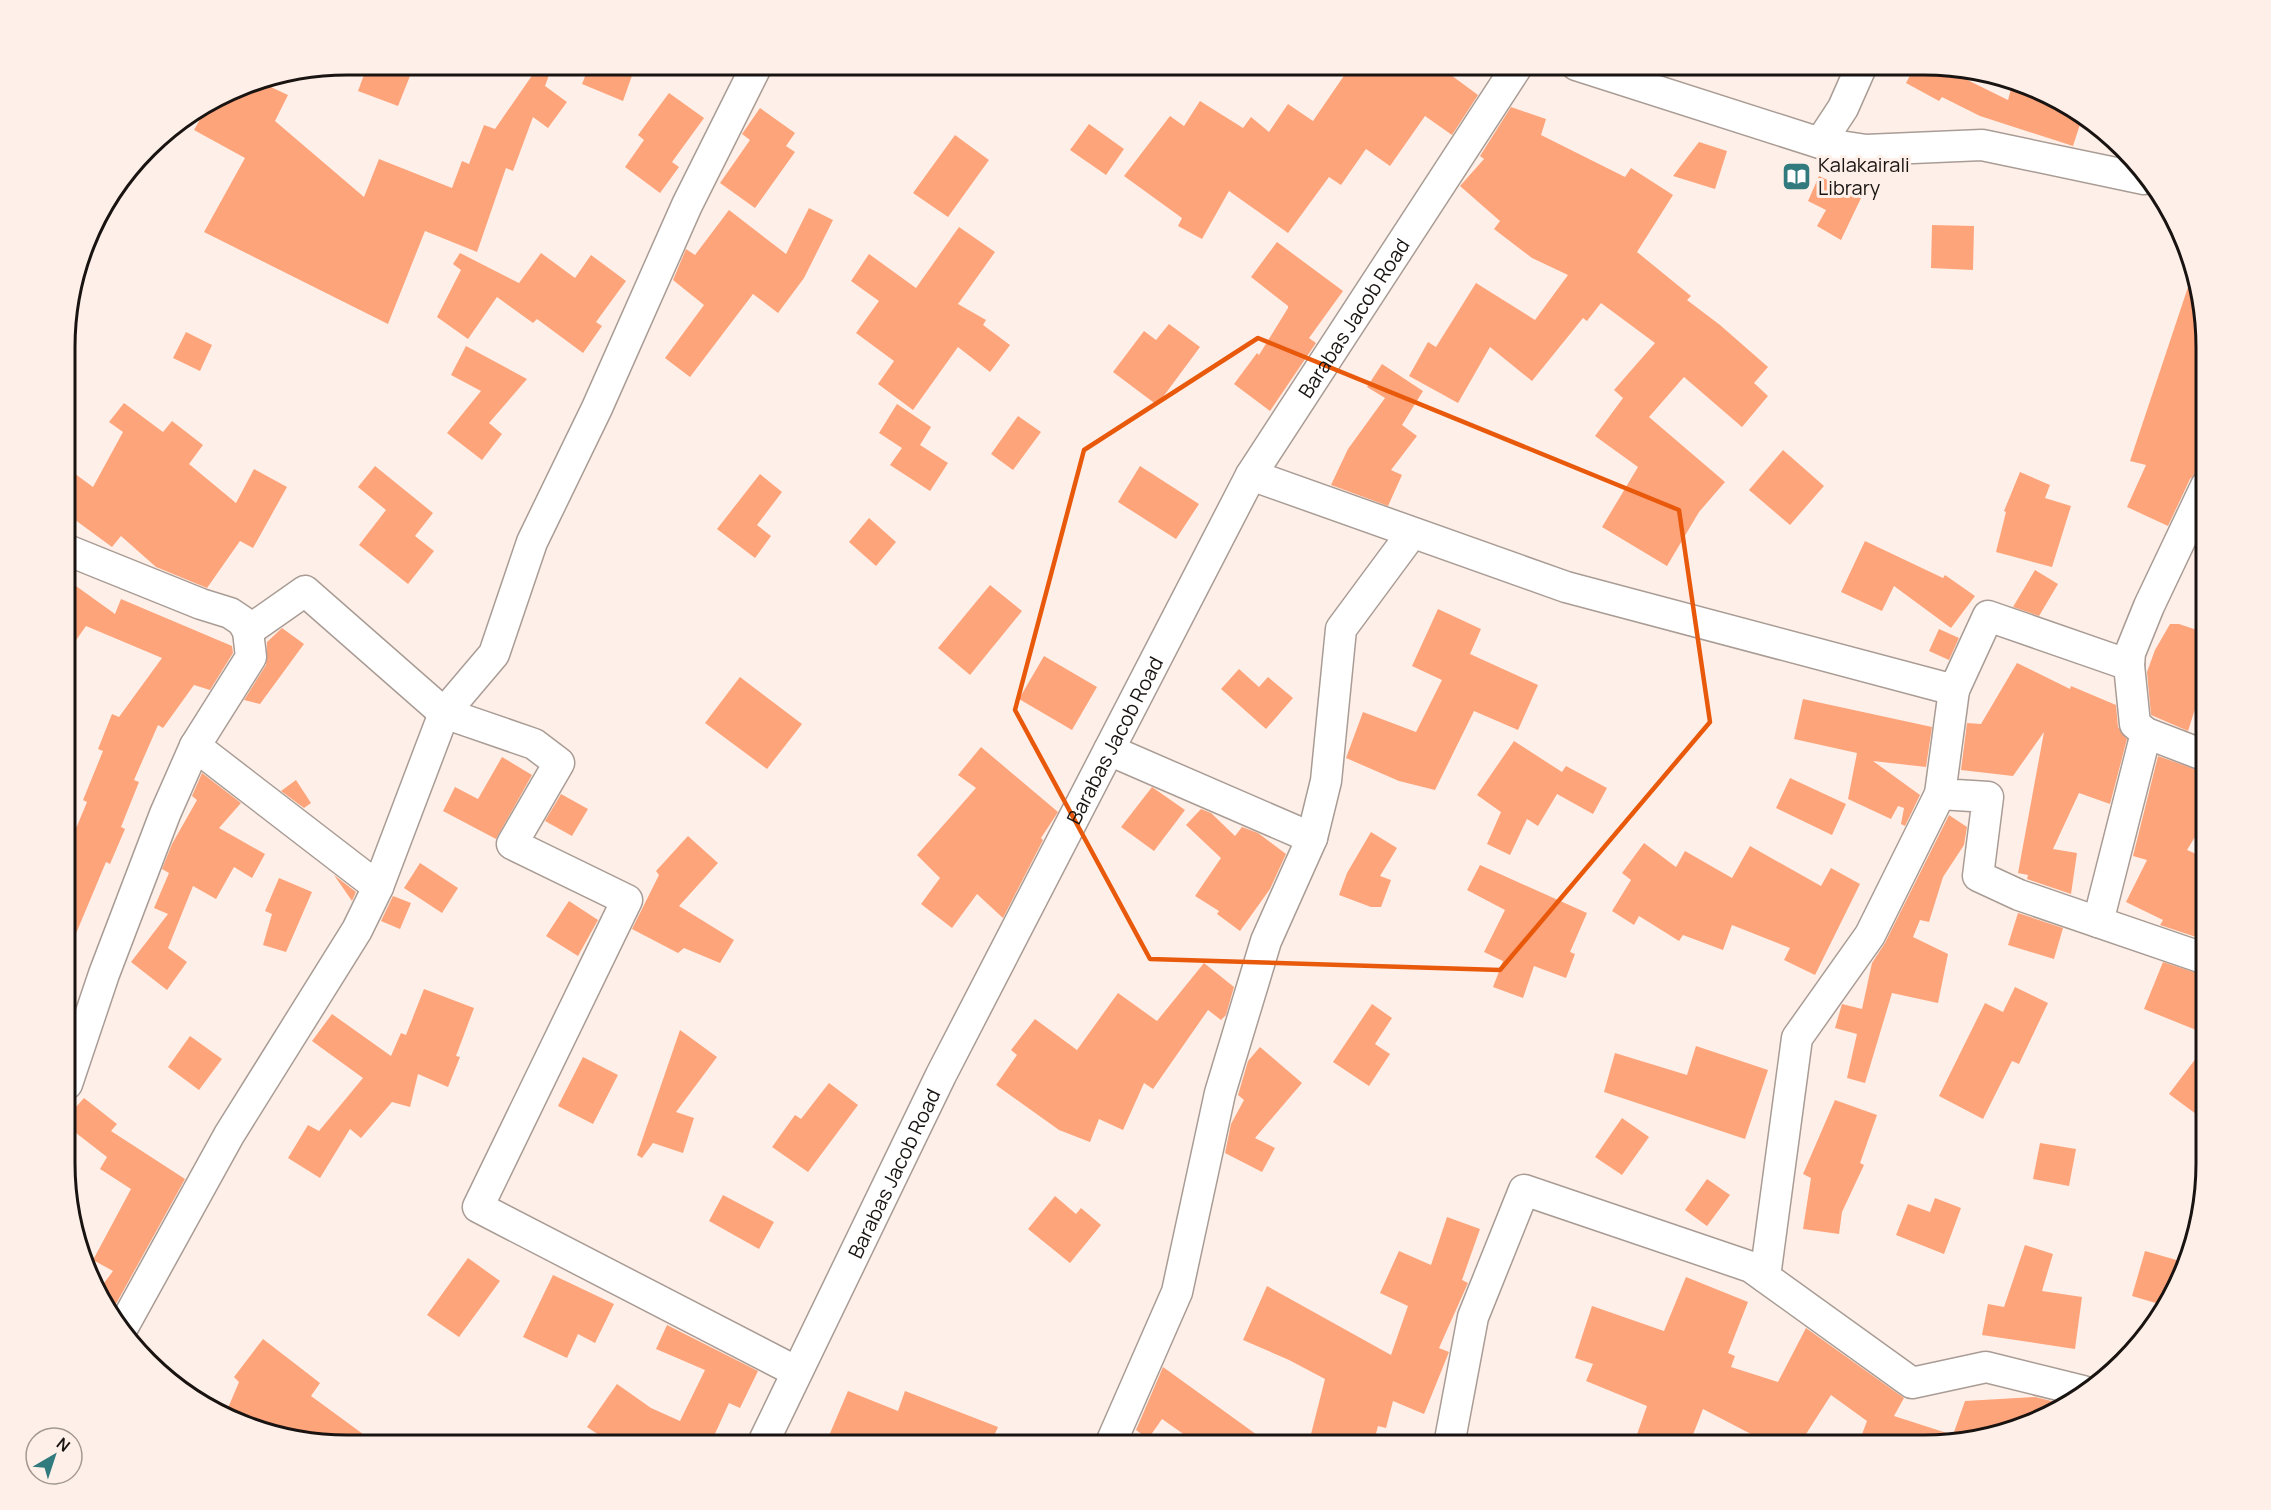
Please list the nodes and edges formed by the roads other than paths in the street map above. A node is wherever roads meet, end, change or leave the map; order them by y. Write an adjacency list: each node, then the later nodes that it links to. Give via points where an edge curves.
1 (752, 75): 14 (street, via 687,205 597,408 532,542 494,654)
2 (1511, 75): 7 (street, Barabas Jacob Road)
3 (1610, 75): 5 (street)
4 (1857, 75): 5 (street, via 1843,108)
5 (1820, 143): 6 (street, via 1866,150 1982,145)
6 (2137, 178)
7 (1251, 475): 9 (street); 17 (street, Barabas Jacob Road)
8 (2196, 507): 12 (street, via 2149,606)
9 (1412, 532): 13 (street, via 1566,587); 20 (street, via 1341,629 1326,781)
10 (75, 553): 11 (street, via 230,613 242,621)
11 (248, 632): 14 (street, via 305,591); 16 (street, via 251,657)
12 (2129, 664): 13 (street, via 1988,616); 15 (street, via 2135,724)
13 (1954, 690): 19 (street)
14 (444, 713): 21 (street); 27 (street, via 534,744 559,762 512,844 627,900 478,1207)
15 (2146, 733): 18 (street); 22 (street)
16 (195, 746): 21 (street); 24 (street, via 165,814)
17 (1108, 750): 20 (street); 27 (street, Barabas Jacob Road, via 940,1075)
18 (2196, 752)
19 (1940, 794): 22 (street, via 1988,797 1978,876 2019,895); 25 (street, via 1870,935 1797,1038)
20 (1312, 838): 30 (street, via 1266,941 1220,1093 1177,1292)
21 (378, 888): 26 (street, via 357,930 229,1135)
22 (2098, 922): 23 (street)
23 (2196, 956)
24 (75, 1060)
25 (1765, 1277): 28 (street, via 1912,1383 1986,1368); 31 (street, via 1751,1267 1524,1190 1473,1317)
26 (126, 1322)
27 (798, 1372): 29 (street, Barabas Jacob Road)
28 (2075, 1389)
29 (770, 1435)
30 (1114, 1435)
31 (1451, 1435)

